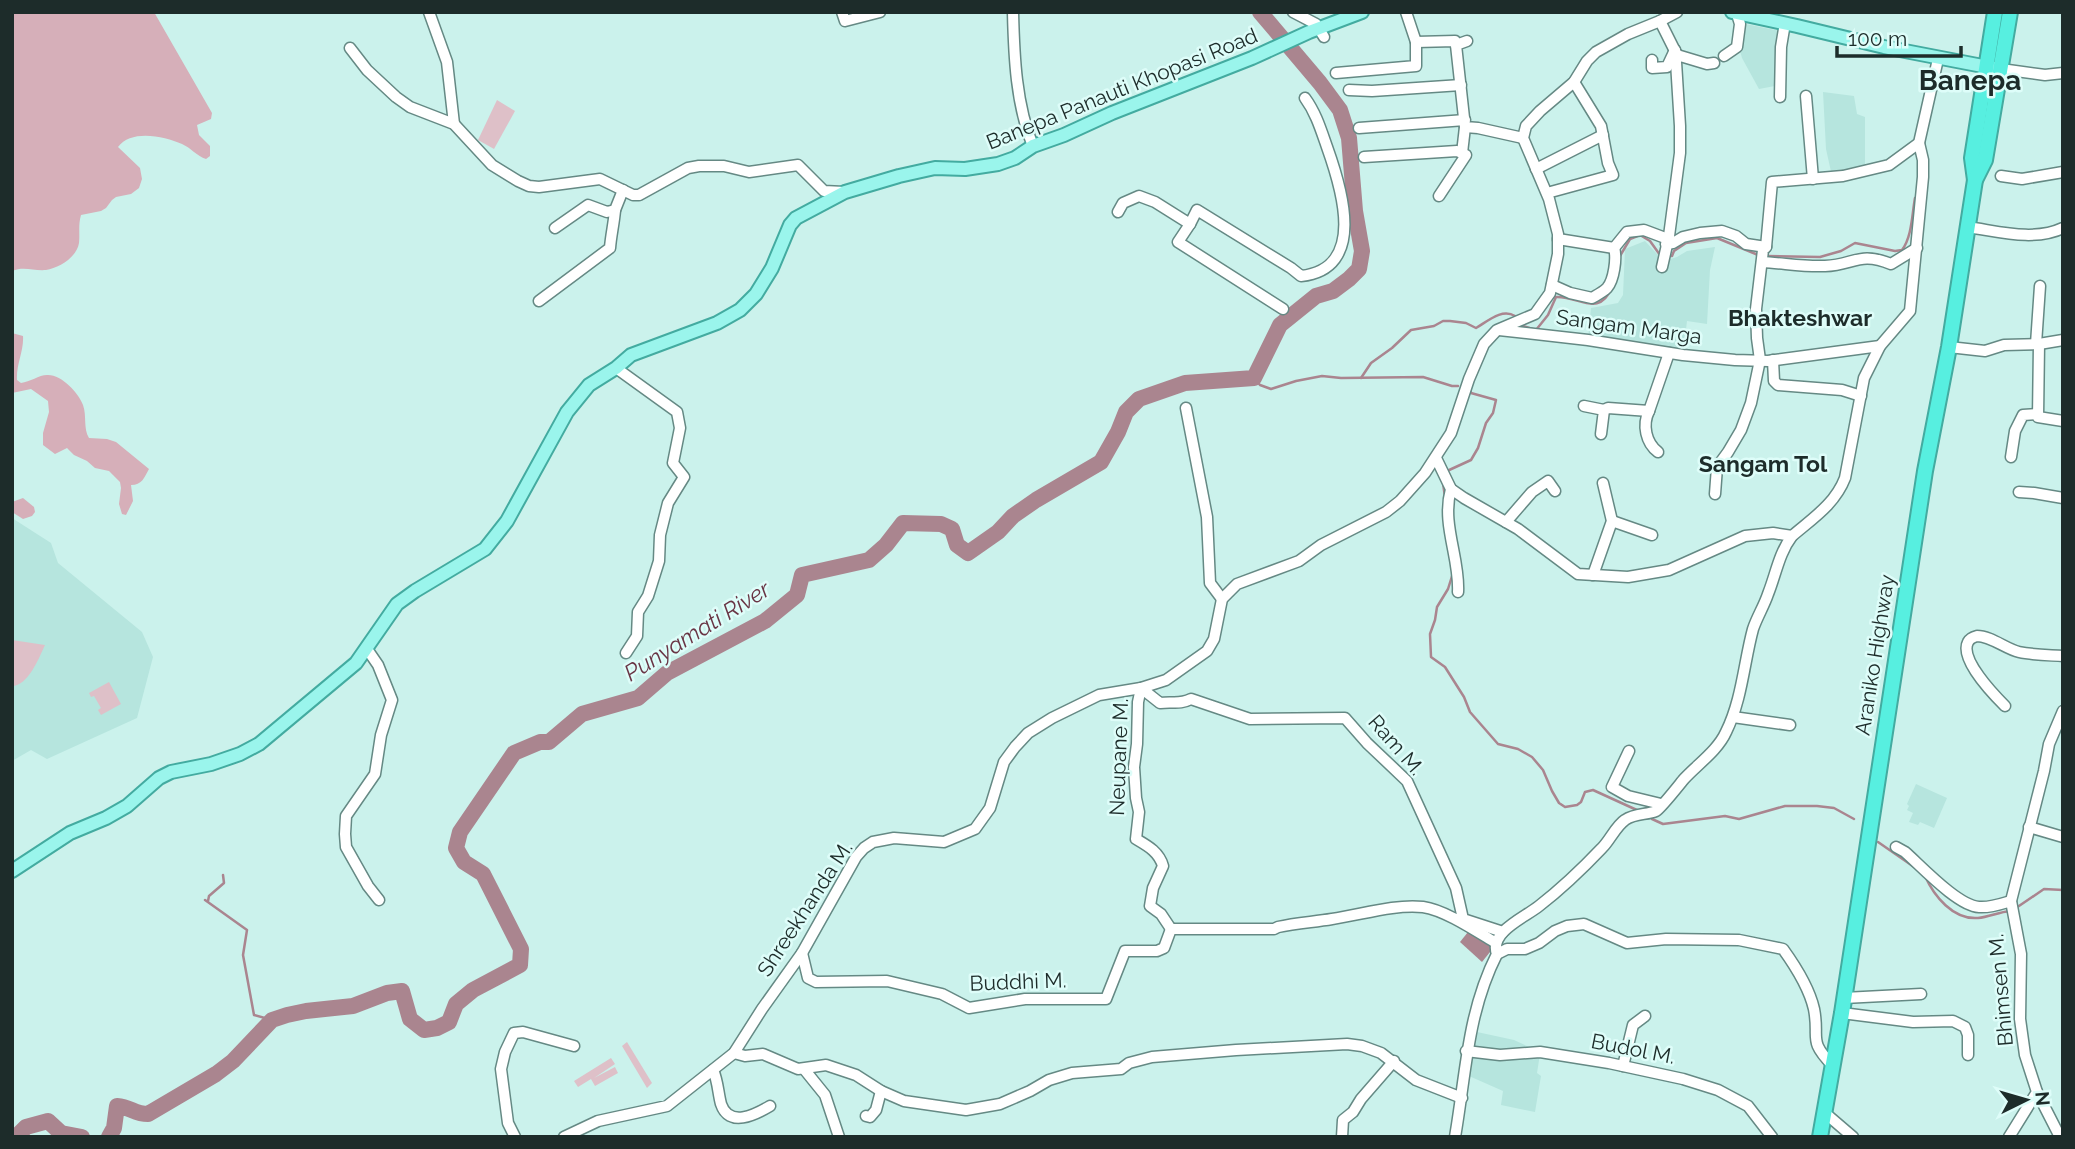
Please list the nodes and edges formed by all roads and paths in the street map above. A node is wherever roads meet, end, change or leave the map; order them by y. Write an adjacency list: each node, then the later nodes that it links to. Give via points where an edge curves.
1 (429, 12): 33 (street, via 446,62)
2 (842, 12): 3 (street, via 845,21)
3 (880, 12)
4 (1013, 12): 39 (street, via 1016,75)
5 (1293, 12): 14 (street, via 1317,24)
6 (1362, 12): 14 (main road, Banepa Panauti Khopasi Road)
7 (1406, 12): 16 (street)
8 (1676, 12): 13 (street)
9 (1996, 12): 24 (highway, Araniko Highway)
10 (2010, 12): 24 (highway, Araniko Highway)
11 (1735, 13): 12 (main road); 20 (street, via 1740,24 1737,47)
12 (1782, 19): 21 (main road); 31 (street)
13 (1660, 21): 19 (street); 27 (street, via 1596,52)
14 (1317, 32): 39 (main road, Banepa Panauti Khopasi Road)
15 (1467, 41): 17 (street)
16 (1416, 42): 17 (street, via 1455,41); 25 (street, via 1416,66)
17 (1456, 45): 28 (street)
18 (350, 48): 33 (street, via 396,97)
19 (1676, 52): 22 (street, via 1667,67 1652,68); 23 (street); 57 (street, via 1680,153)
20 (1724, 56)
21 (1937, 58): 24 (main road); 38 (street)
22 (1652, 60)
23 (1714, 63)
24 (1994, 68): 26 (street); 54 (highway, Araniko Highway, via 1972,158 1975,180)
25 (1336, 73)
26 (2063, 73)
27 (1574, 82): 36 (street); 37 (street, via 1526,126)
28 (1461, 85): 29 (street); 34 (street)
29 (1349, 90)
30 (1806, 96): 45 (street)
31 (1780, 97)
32 (1305, 98): 52 (street, via 1336,169 1341,196 1346,229 1333,263 1321,273 1301,276 1197,210)
33 (454, 124): 46 (street, via 492,165 529,186 600,179)
34 (1465, 124): 35 (street); 37 (street); 40 (street)
35 (1359, 128)
36 (1603, 135): 42 (street); 48 (street, via 1613,176)
37 (1523, 138): 42 (street)
38 (1919, 143): 45 (street, via 1889,165); 60 (street, via 1923,177)
39 (1033, 146): 47 (main road, Banepa Panauti Khopasi Road, via 998,164 935,168)
40 (1462, 153): 41 (street); 49 (street, via 1466,155)
41 (1364, 157)
42 (1536, 169): 48 (street)
43 (2063, 172): 44 (street, via 2022,179)
44 (2001, 176)
45 (1813, 179): 58 (street, via 1772,182)
46 (623, 190): 47 (street, via 639,195 688,167 724,166 749,172 798,165 824,191); 50 (street)
47 (845, 192): 75 (main road, Banepa Panauti Khopasi Road, via 796,218 772,268 740,310 631,355)
48 (1547, 193): 56 (street)
49 (1438, 196)
50 (615, 210): 53 (street, via 588,205); 65 (street, via 610,248)
51 (1118, 212): 52 (street, via 1123,203 1139,197)
52 (1190, 224): 66 (street, via 1178,242)
53 (555, 228)
54 (1967, 228): 55 (street, via 2046,235); 71 (highway, Araniko Highway)
55 (2063, 228)
56 (1558, 239): 59 (street); 63 (street)
57 (1667, 242): 58 (street, via 1722,231 1746,244); 59 (street, via 1644,230 1627,232); 62 (street)
58 (1766, 247): 61 (street)
59 (1614, 248): 63 (street, via 1609,286 1592,298)
60 (1917, 248): 61 (street, via 1891,264 1862,257 1825,266); 70 (street, via 1910,311)
61 (1762, 262): 73 (street, via 1756,309)
62 (1662, 267)
63 (1552, 285): 67 (street, via 1535,314)
64 (2040, 286): 69 (street)
65 (540, 301)
66 (1283, 309)
67 (1497, 330): 72 (street, Sangam Marga); 86 (street, via 1484,344)
68 (2063, 340): 69 (street)
69 (2037, 344): 71 (street, via 1985,351); 81 (street)
70 (1880, 346): 74 (street, Sangam Marga); 76 (street, via 1864,378)
71 (1949, 346): 122 (highway, Araniko Highway, via 1925,471)
72 (1669, 353): 73 (street, Sangam Marga); 80 (street)
73 (1760, 360): 74 (street, Sangam Marga); 91 (street, via 1741,430 1717,467)
74 (1773, 360): 76 (street, via 1778,385)
75 (616, 368): 100 (main road, Banepa Panauti Khopasi Road, via 589,386 567,412 507,521 485,549 397,604); 101 (street, via 677,412 680,428 673,463 684,477 668,503 659,561 638,612 637,636)
76 (1861, 396): 96 (street, via 1840,491)
77 (1584, 406): 79 (street)
78 (1186, 408): 99 (street, via 1207,517 1210,583)
79 (1604, 410): 80 (street); 83 (street)
80 (1649, 411): 84 (street, via 1645,418 1648,442)
81 (2037, 414): 82 (street); 85 (street, via 2022,415)
82 (2063, 421)
83 (1601, 434)
84 (1658, 452)
85 (2011, 457)
86 (1437, 459): 88 (street); 99 (street, via 1386,512 1298,561 1237,584)
87 (1603, 483): 93 (street)
88 (1450, 485): 94 (street); 98 (street)
89 (1555, 491): 94 (street, via 1548,481)
90 (2019, 492): 92 (street)
91 (1715, 494)
92 (2063, 498)
93 (1612, 521): 95 (street); 97 (street)
94 (1506, 522): 97 (street, via 1578,574)
95 (1652, 535)
96 (1792, 536): 97 (street, via 1745,536 1670,570 1628,577); 106 (street, via 1754,626)
97 (1593, 575)
98 (1458, 592)
99 (1222, 599): 103 (street, Shreekhanda M., via 1208,651 1166,680)
100 (367, 649): 113 (main road, Banepa Panauti Khopasi Road, via 259,744 159,778 127,806 70,833); 114 (street, via 392,700 373,776 346,816 345,834 346,847)
101 (626, 653)
102 (2063, 656): 104 (street, via 2017,651 1980,636 1972,638 1968,657 1987,688)
103 (1141, 688): 116 (street, Neupane M., via 1136,839 1161,860 1150,906); 117 (street, Ram M., via 1160,703 1181,704 1191,699 1250,719 1345,718 1407,781 1456,888 1463,919); 119 (street, Shreekhanda M., via 1099,695 1028,733 1004,762 990,808 975,829 944,842 894,838 864,848)
104 (2006, 706)
105 (2063, 711): 110 (street, Bhimsen M., via 2049,744)
106 (1733, 717): 107 (street); 109 (street, via 1717,748)
107 (1790, 725)
108 (1629, 751): 109 (street, via 1612,787)
109 (1661, 804): 117 (street, via 1658,810 1624,820 1602,848 1541,905)
110 (2029, 827): 111 (street); 115 (street, Bhimsen M.)
111 (2063, 836)
112 (1896, 847): 115 (street, via 1969,905 1981,908)
113 (12, 871)
114 (379, 900)
115 (2011, 901): 134 (street, Bhimsen M., via 2021,954 2020,1019)
116 (1171, 929): 118 (street, via 1274,929 1398,907 1425,907); 119 (street, Buddhi M., via 1164,948 1125,951 1105,999 1025,999 969,1008 942,994 887,981 817,982 808,978)
117 (1503, 932): 118 (street)
118 (1496, 943): 120 (street)
119 (802, 953): 126 (street, Shreekhanda M.)
120 (1497, 954): 125 (street, via 1480,991); 130 (street, via 1525,949 1555,931 1584,924 1627,943 1739,940 1783,949 1808,990 1815,1043)
121 (1920, 995): 122 (street)
122 (1843, 1006): 127 (street, via 1913,1022 1953,1021 1965,1027); 130 (highway, Araniko Highway)
123 (1645, 1016): 129 (street, via 1633,1025)
124 (574, 1046): 139 (street, via 523,1032 510,1039 501,1069 508,1122)
125 (1466, 1051): 129 (street, Budol M., via 1500,1055 1540,1052); 135 (street)
126 (734, 1053): 131 (street, via 763,1054); 132 (street, Shreekhanda M.)
127 (1968, 1055)
128 (1394, 1061): 133 (street, via 1362,1046 1330,1044 1152,1057 1121,1069 1072,1073 1000,1104 966,1110 904,1101); 135 (street, via 1416,1080); 142 (street, via 1343,1120)
129 (1623, 1066): 144 (street, Budol M., via 1718,1090 1748,1106)
130 (1833, 1066): 137 (highway, Araniko Highway)
131 (804, 1069): 133 (street, via 826,1065 856,1075); 141 (street, via 825,1096)
132 (713, 1070): 136 (street, via 723,1110 729,1114 745,1119); 140 (street, Shreekhanda M., via 667,1106 598,1121)
133 (881, 1091): 138 (street, via 876,1110)
134 (2037, 1092): 147 (street); 148 (street, Bhimsen M.)
135 (1462, 1098): 143 (street)
136 (770, 1106)
137 (1825, 1113): 145 (highway, Araniko Highway); 146 (street)
138 (866, 1116)
139 (515, 1137)
140 (564, 1137)
141 (839, 1137)
142 (1342, 1137)
143 (1455, 1137)
144 (1772, 1137)
145 (1820, 1137)
146 (1853, 1137)
147 (2009, 1137)
148 (2060, 1137)

